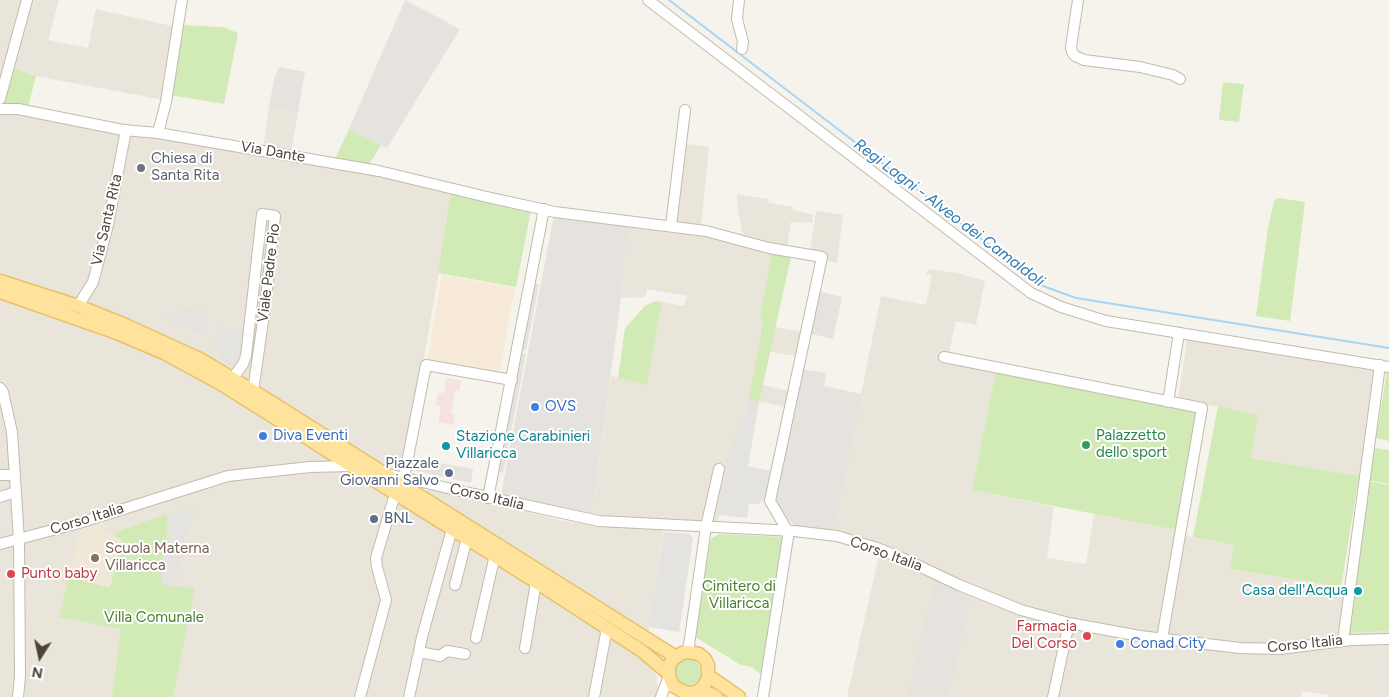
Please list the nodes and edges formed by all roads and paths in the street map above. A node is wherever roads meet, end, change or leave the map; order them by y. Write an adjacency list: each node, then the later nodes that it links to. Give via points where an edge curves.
1 (27, 0): 8 (street)
2 (182, 0): 12 (street)
3 (648, 0): 18 (street, via 1031,293 1106,321)
4 (739, 0): 6 (street, via 737,19)
5 (1078, 0): 7 (street, via 1072,46 1075,56 1140,67)
6 (742, 49)
7 (1180, 79)
8 (0, 99)
9 (0, 109): 11 (street, Via Dante, via 18,109)
10 (685, 110): 14 (street)
11 (126, 130): 12 (street, Via Dante); 17 (street, Via Santa Rita, via 108,225 93,282)
12 (158, 133): 13 (street, Via Dante, via 379,171)
13 (544, 210): 14 (street, Via Dante); 22 (street)
14 (671, 226): 42 (street, Via Dante, via 822,257 770,501)
15 (0, 280): 17 (main road)
16 (0, 292): 26 (main road, via 70,315 164,353)
17 (78, 306): 21 (main road, via 166,343)
18 (1179, 333): 20 (street); 25 (street)
19 (944, 357): 25 (street)
20 (1384, 366): 54 (street)
21 (233, 378): 24 (main road); 24 (street, Viale Padre Pio, via 246,356 262,214 275,216)
22 (512, 380): 33 (street, via 426,365); 39 (street)
23 (0, 388): 32 (street, via 12,432)
24 (253, 391): 30 (main road)
25 (1168, 402): 52 (street, via 1202,408)
26 (319, 445): 27 (main road); 28 (street, via 322,456)
27 (351, 466): 28 (street, Corso Italia); 30 (main road)
28 (312, 467): 44 (street, Corso Italia, via 228,476)
29 (719, 469): 40 (street)
30 (369, 472): 33 (street, Corso Italia); 36 (main road); 37 (main road)
31 (0, 475): 32 (street)
32 (15, 475): 35 (street)
33 (404, 478): 34 (street, Corso Italia)
34 (424, 483): 37 (street); 39 (street, Corso Italia)
35 (16, 492): 38 (street); 44 (street)
36 (395, 494): 41 (main road); 64 (street, via 376,558 386,600)
37 (418, 496): 59 (main road)
38 (0, 497)
39 (488, 498): 40 (street, Corso Italia, via 599,521)
40 (706, 527): 42 (street, Corso Italia); 57 (street)
41 (452, 529): 43 (main road); 56 (street)
42 (787, 530): 49 (street, Corso Italia, via 837,536 877,548 1000,602); 70 (street)
43 (467, 538): 46 (main road); 48 (street)
44 (19, 540): 45 (street, Corso Italia); 63 (street)
45 (0, 544)
46 (495, 555): 47 (main road); 51 (street)
47 (536, 582): 50 (main road); 55 (street)
48 (455, 584)
49 (1069, 623): 52 (street, Corso Italia); 71 (street)
50 (607, 628): 60 (main road, via 642,651); 66 (street)
51 (476, 638)
52 (1162, 639): 54 (street, Corso Italia, via 1280,649)
53 (1389, 639): 54 (street, Corso Italia)
54 (1343, 641)
55 (525, 648)
56 (419, 652): 58 (street, via 440,656 447,651); 65 (street)
57 (688, 652): 59 (main road); 61 (main road, via 705,659)
58 (466, 654)
59 (676, 657): 60 (main road)
60 (669, 675): 62 (main road, via 676,688); 67 (street)
61 (709, 676): 62 (main road, via 705,686); 69 (main road)
62 (693, 694): 68 (main road)
63 (18, 697)
64 (360, 697)
65 (409, 697)
66 (594, 697)
67 (661, 697)
68 (716, 697)
69 (739, 697)
70 (763, 697)
71 (1053, 697)

